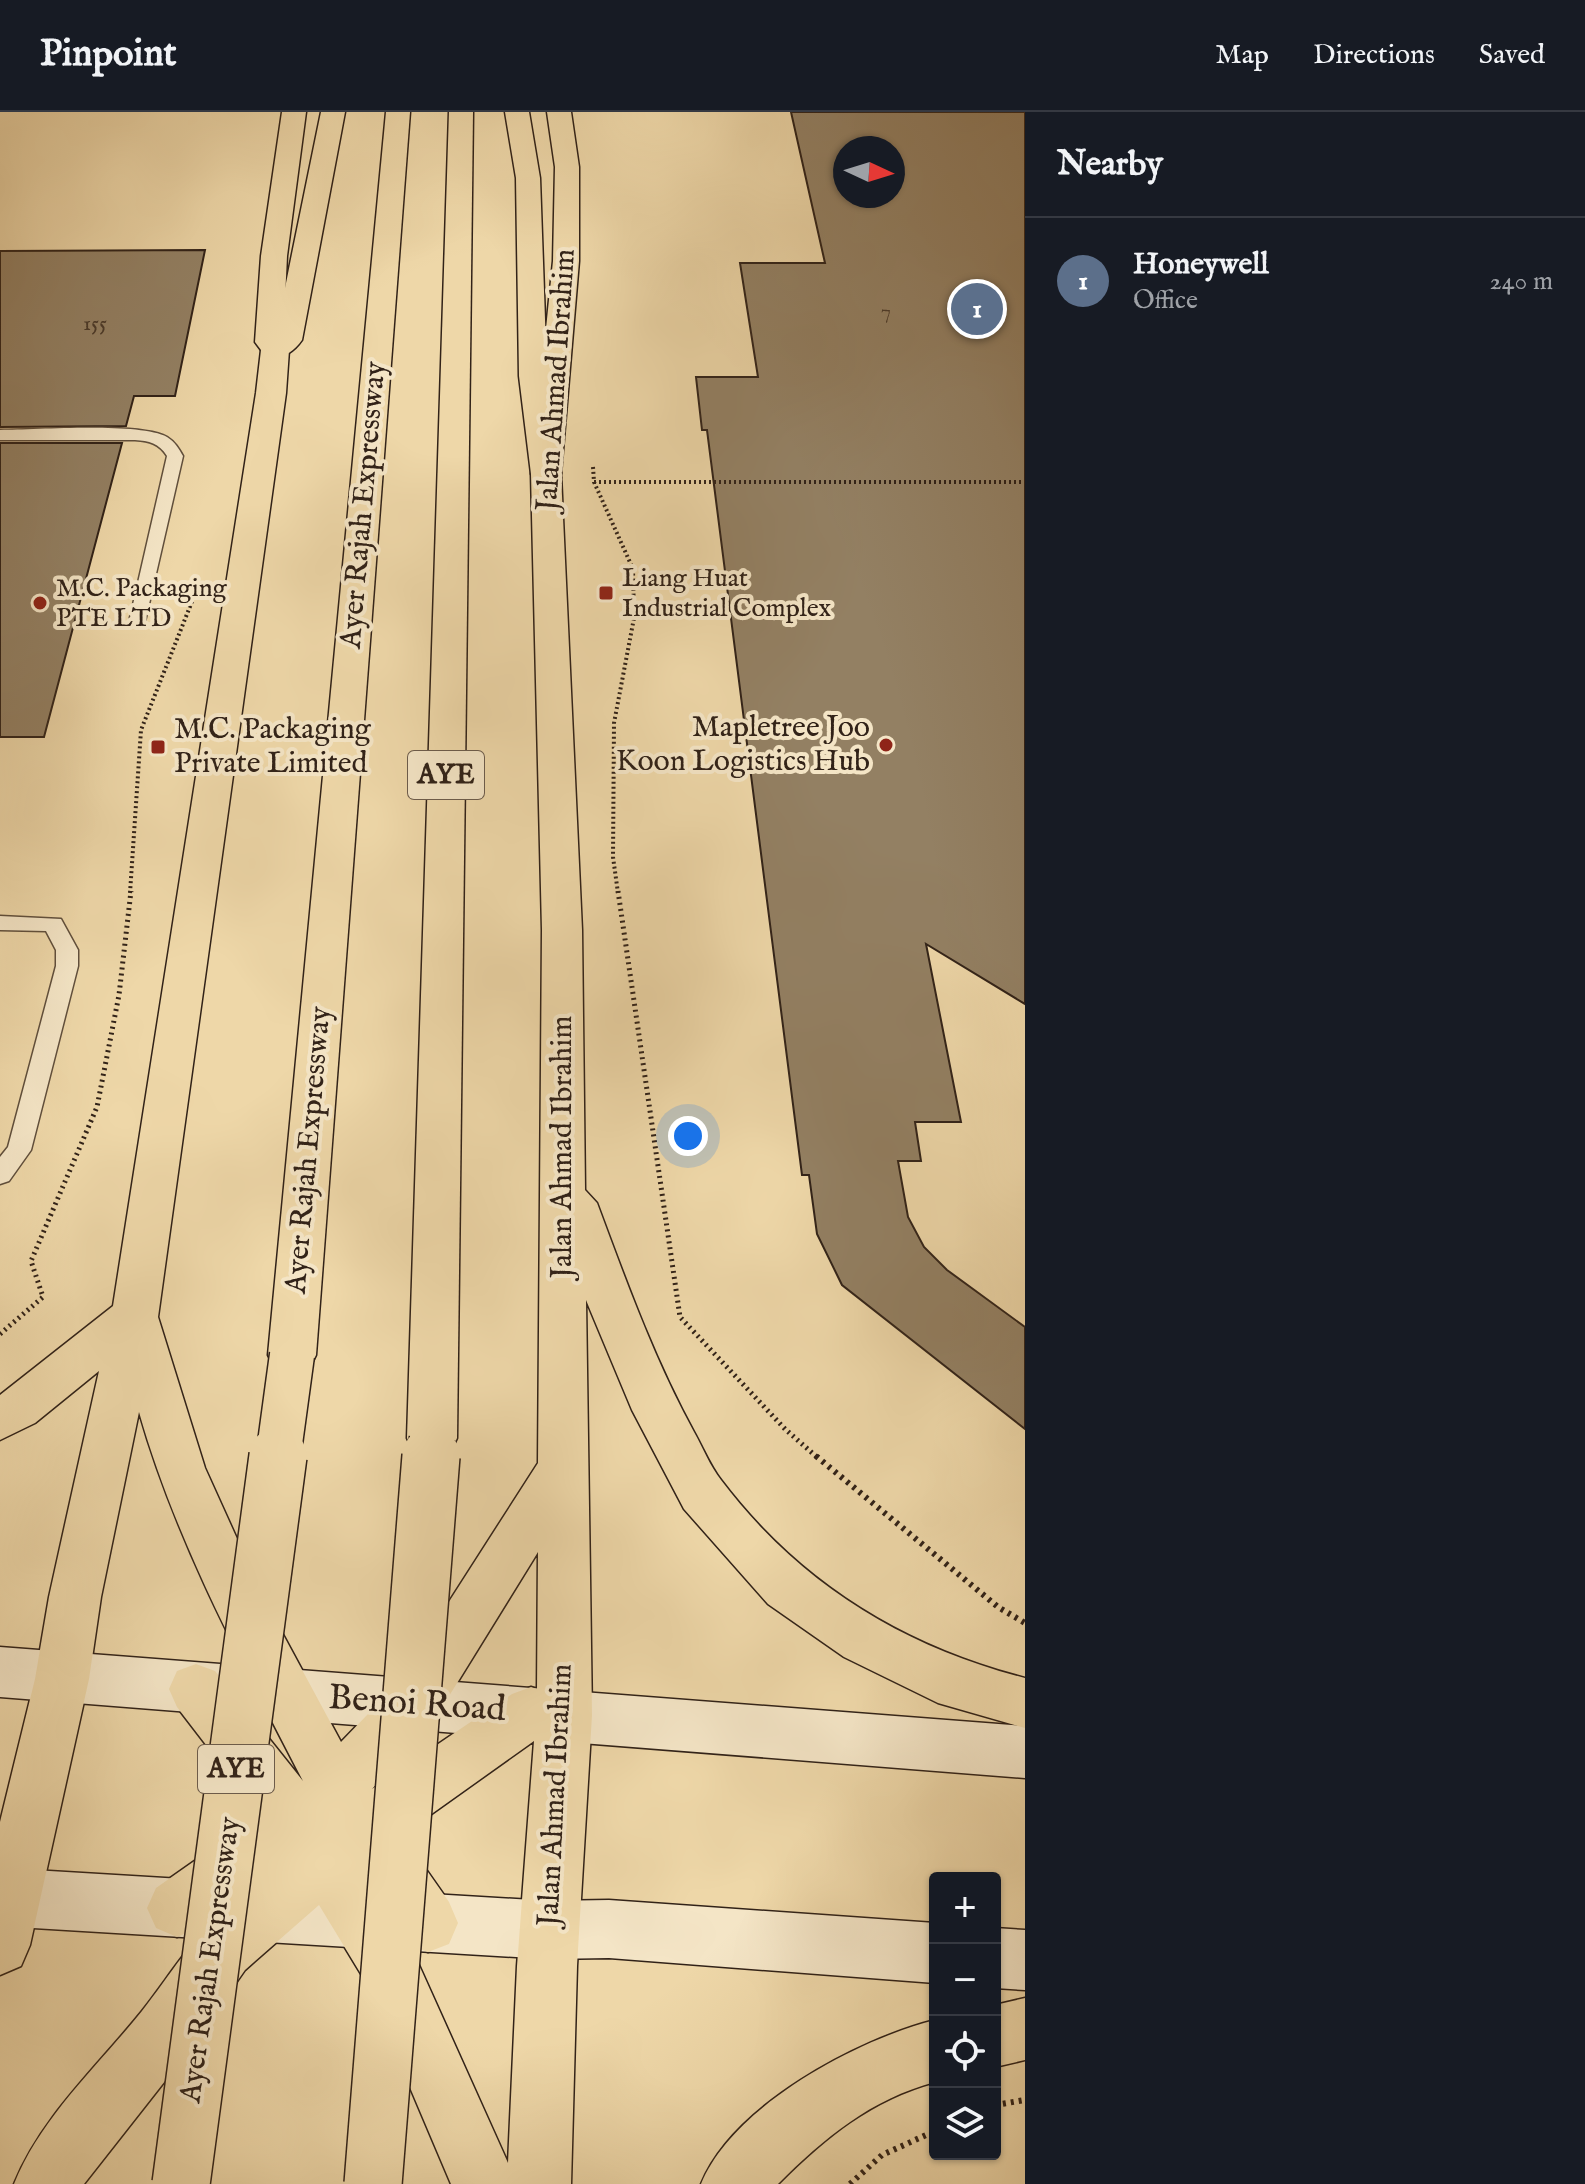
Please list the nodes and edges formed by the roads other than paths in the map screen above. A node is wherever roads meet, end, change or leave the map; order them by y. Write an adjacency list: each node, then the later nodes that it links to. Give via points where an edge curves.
1 (294, 112): 7 (main road, via 274,256 269,342)
2 (333, 112): 7 (main road, via 288,340)
3 (398, 112): 39 (main road, Ayer Rajah Expressway / AYE, bridge, via 292,1355)
4 (461, 112): 40 (main road, AYE, bridge, via 432,1438)
5 (517, 112): 9 (main road, via 528,178 533,376)
6 (559, 112): 9 (main road, Jalan Ahmad Ibrahim, via 567,167 566,261)
7 (275, 350): 14 (main road)
8 (0, 435): 10 (lane, via 135,435 169,444 175,456)
9 (546, 474): 13 (main road, Jalan Ahmad Ibrahim, via 562,930)
10 (138, 622)
11 (0, 923): 12 (lane, via 53,924 67,950 67,966 19,1150)
12 (0, 1175)
13 (564, 1178): 16 (main road, Jalan Ahmad Ibrahim); 21 (main road, via 646,1383 702,1494 787,1588 863,1640 957,1685)
14 (135, 1315): 15 (main road); 18 (main road); 20 (main road, via 180,1468)
15 (0, 1420)
16 (564, 1464): 22 (main road); 23 (main road, Jalan Ahmad Ibrahim)
17 (0, 1672): 18 (main road, Benoi Road)
18 (62, 1679): 19 (main road, Benoi Road); 27 (main road)
19 (196, 1689): 20 (main road, Benoi Road); 25 (main road)
20 (284, 1694): 22 (main road, Benoi Road); 25 (main road)
21 (1025, 1703)
22 (414, 1704): 23 (main road, Benoi Road); 25 (main road)
23 (547, 1714): 24 (main road, Benoi Road); 25 (main road); 31 (main road, Jalan Ahmad Ibrahim)
24 (1025, 1752)
25 (331, 1824): 26 (main road); 28 (main road); 29 (main road); 30 (main road)
26 (177, 1908): 27 (main road); 28 (main road)
27 (4, 1913)
28 (268, 1913): 29 (main road); 38 (main road, via 224,1949)
29 (358, 1918): 30 (main road); 41 (main road, via 385,1958)
30 (428, 1923): 31 (main road)
31 (549, 1930): 32 (main road, via 609,1929); 42 (main road, Jalan Ahmad Ibrahim)
32 (929, 1953)
33 (1001, 1958): 34 (main road)
34 (1025, 1960)
35 (1025, 2029): 36 (main road)
36 (1001, 2035)
37 (929, 2053): 43 (main road, via 896,2061 803,2114)
38 (46, 2184)
39 (181, 2184)
40 (373, 2184)
41 (484, 2184)
42 (539, 2184)
43 (733, 2184)

